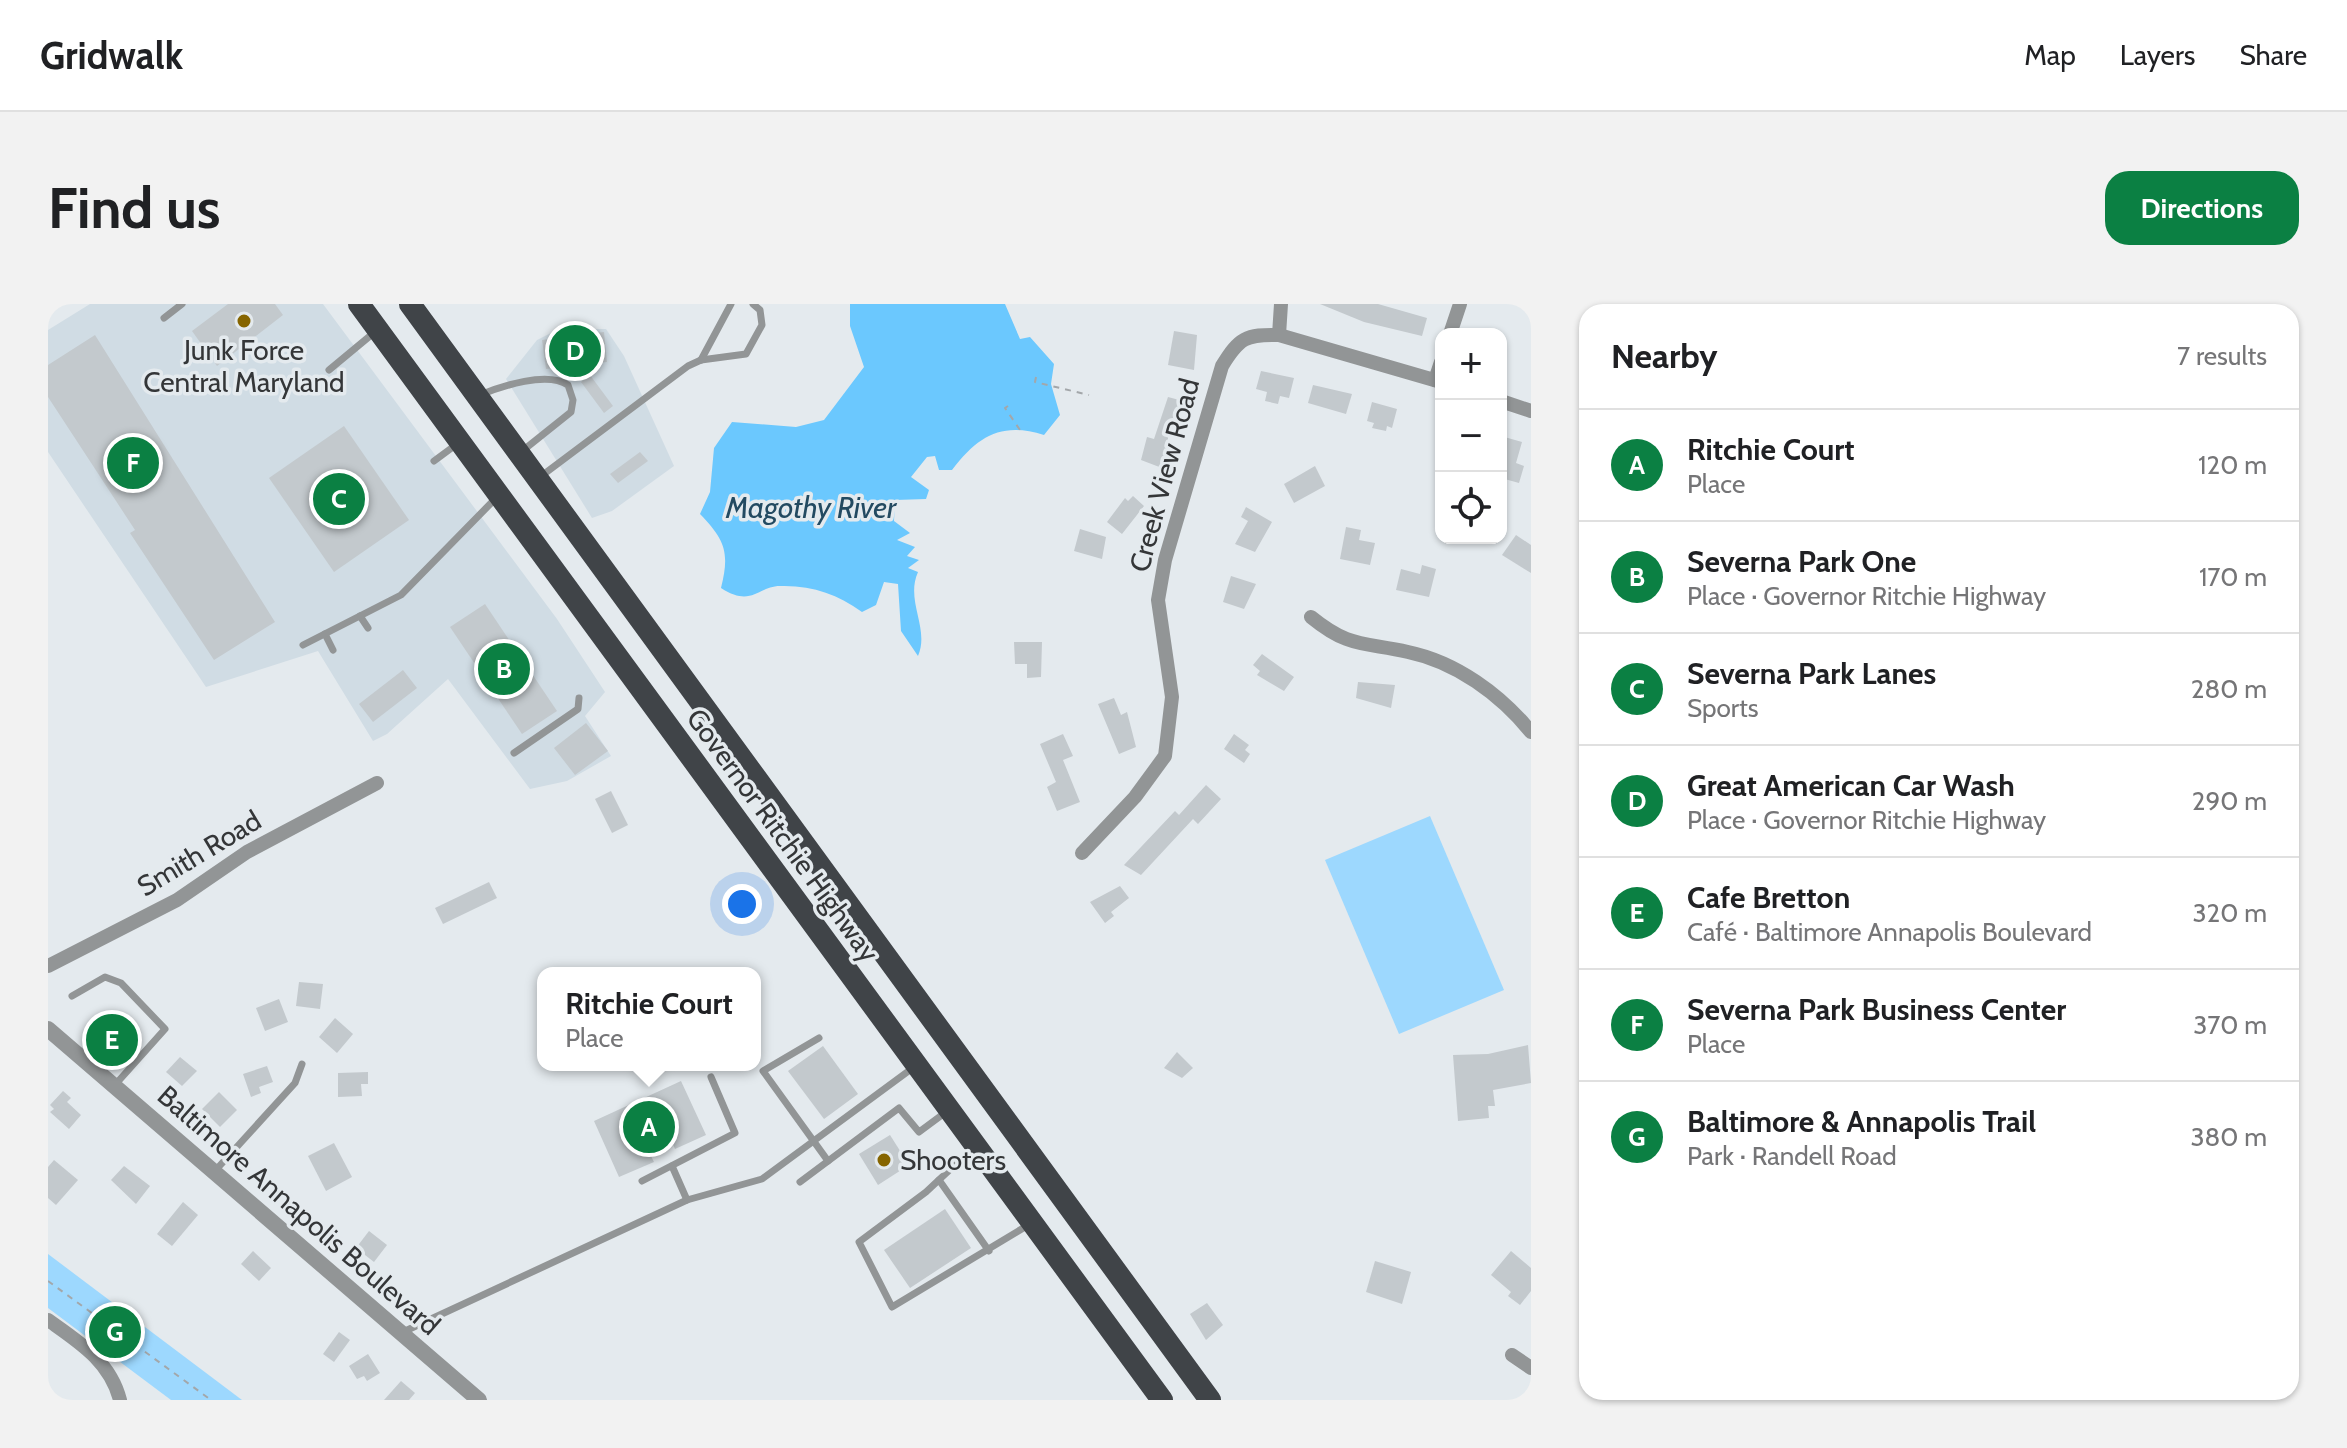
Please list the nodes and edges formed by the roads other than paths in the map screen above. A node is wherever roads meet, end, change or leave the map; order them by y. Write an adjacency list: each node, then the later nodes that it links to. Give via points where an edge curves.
1 (182, 304): 8 (lane)
2 (359, 304): 10 (highway, Governor Ritchie Highway)
3 (410, 304): 15 (highway, Governor Ritchie Highway)
4 (731, 304): 12 (lane)
5 (753, 304): 12 (lane, via 760,310 762,325 746,354)
6 (1281, 304): 11 (street)
7 (1460, 304): 9 (street)
8 (164, 318)
9 (1452, 328)
10 (377, 330): 13 (lane); 18 (highway, Governor Ritchie Highway)
11 (1279, 335): 14 (street); 33 (street, Creek View Road, via 1252,334 1234,347 1222,366 1165,560 1158,600 1172,697 1165,756)
12 (701, 360): 21 (lane)
13 (329, 370)
14 (1435, 380)
15 (478, 396): 19 (highway, Governor Ritchie Highway); 19 (lane, via 498,387 550,380 568,385 571,412)
16 (1507, 403): 17 (street)
17 (1531, 411)
18 (459, 442): 20 (lane); 22 (highway, Governor Ritchie Highway)
19 (519, 453): 21 (highway, Governor Ritchie Highway)
20 (434, 461)
21 (538, 479): 58 (highway, Governor Ritchie Highway)
22 (498, 496): 23 (lane, via 401,595); 39 (highway, Governor Ritchie Highway)
23 (360, 616): 25 (lane); 26 (lane)
24 (1311, 617): 30 (street, via 1335,637 1449,666 1492,692)
25 (368, 628)
26 (325, 634): 27 (lane); 28 (lane)
27 (303, 645)
28 (333, 650)
29 (579, 698): 31 (lane, via 578,709)
30 (1531, 732)
31 (514, 753)
32 (377, 783): 34 (street, Smith Road, via 247,852 177,900)
33 (1082, 853)
34 (48, 966)
35 (72, 996): 41 (lane, via 105,977 121,983 165,1029)
36 (48, 1029): 41 (street, Baltimore Annapolis Boulevard)
37 (819, 1038): 43 (lane, via 763,1071)
38 (302, 1064): 47 (lane, via 295,1083)
39 (915, 1066): 42 (highway, Governor Ritchie Highway); 43 (lane)
40 (711, 1077): 46 (lane, via 735,1133)
41 (114, 1086): 47 (street, Baltimore Annapolis Boulevard)
42 (948, 1111): 44 (highway, Governor Ritchie Highway); 45 (lane, via 919,1132 899,1108)
43 (813, 1143): 45 (lane); 51 (lane, via 762,1179)
44 (974, 1146): 48 (lane); 52 (highway, Governor Ritchie Highway)
45 (828, 1161): 50 (lane)
46 (672, 1166): 49 (lane); 51 (lane)
47 (214, 1172): 55 (street, Baltimore Annapolis Boulevard)
48 (939, 1180): 53 (lane); 53 (lane, via 859,1242 892,1307)
49 (642, 1181)
50 (800, 1182)
51 (687, 1200): 55 (lane)
52 (1032, 1223): 53 (lane); 59 (highway, Governor Ritchie Highway)
53 (989, 1251)
54 (48, 1320): 60 (street, via 96,1355 113,1378)
55 (401, 1333): 61 (street, Baltimore Annapolis Boulevard)
56 (1512, 1355): 57 (street)
57 (1531, 1368)
58 (1192, 1375): 59 (highway); 62 (highway, Governor Ritchie Highway)
59 (1162, 1399)
60 (120, 1400)
61 (479, 1400)
62 (1210, 1400)

